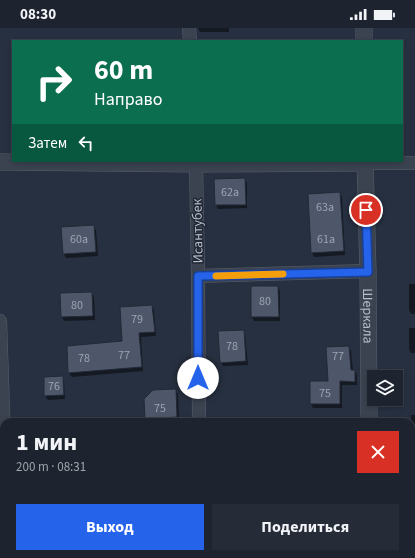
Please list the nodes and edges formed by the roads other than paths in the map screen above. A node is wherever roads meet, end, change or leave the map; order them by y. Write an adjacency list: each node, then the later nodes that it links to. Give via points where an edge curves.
1 (190, 28): 3 (street)
2 (364, 28): 4 (street)
3 (190, 40)
4 (364, 40)
5 (0, 162): 6 (street)
6 (196, 162): 7 (street); 10 (street, Исантубек)
7 (365, 162): 8 (street); 9 (street, Шеркала)
8 (415, 163)
9 (368, 272): 10 (street); 14 (street, Шеркала)
10 (198, 276): 13 (street, Исантубек)
11 (0, 321): 12 (street)
12 (3, 418)
13 (199, 418)
14 (369, 418)

